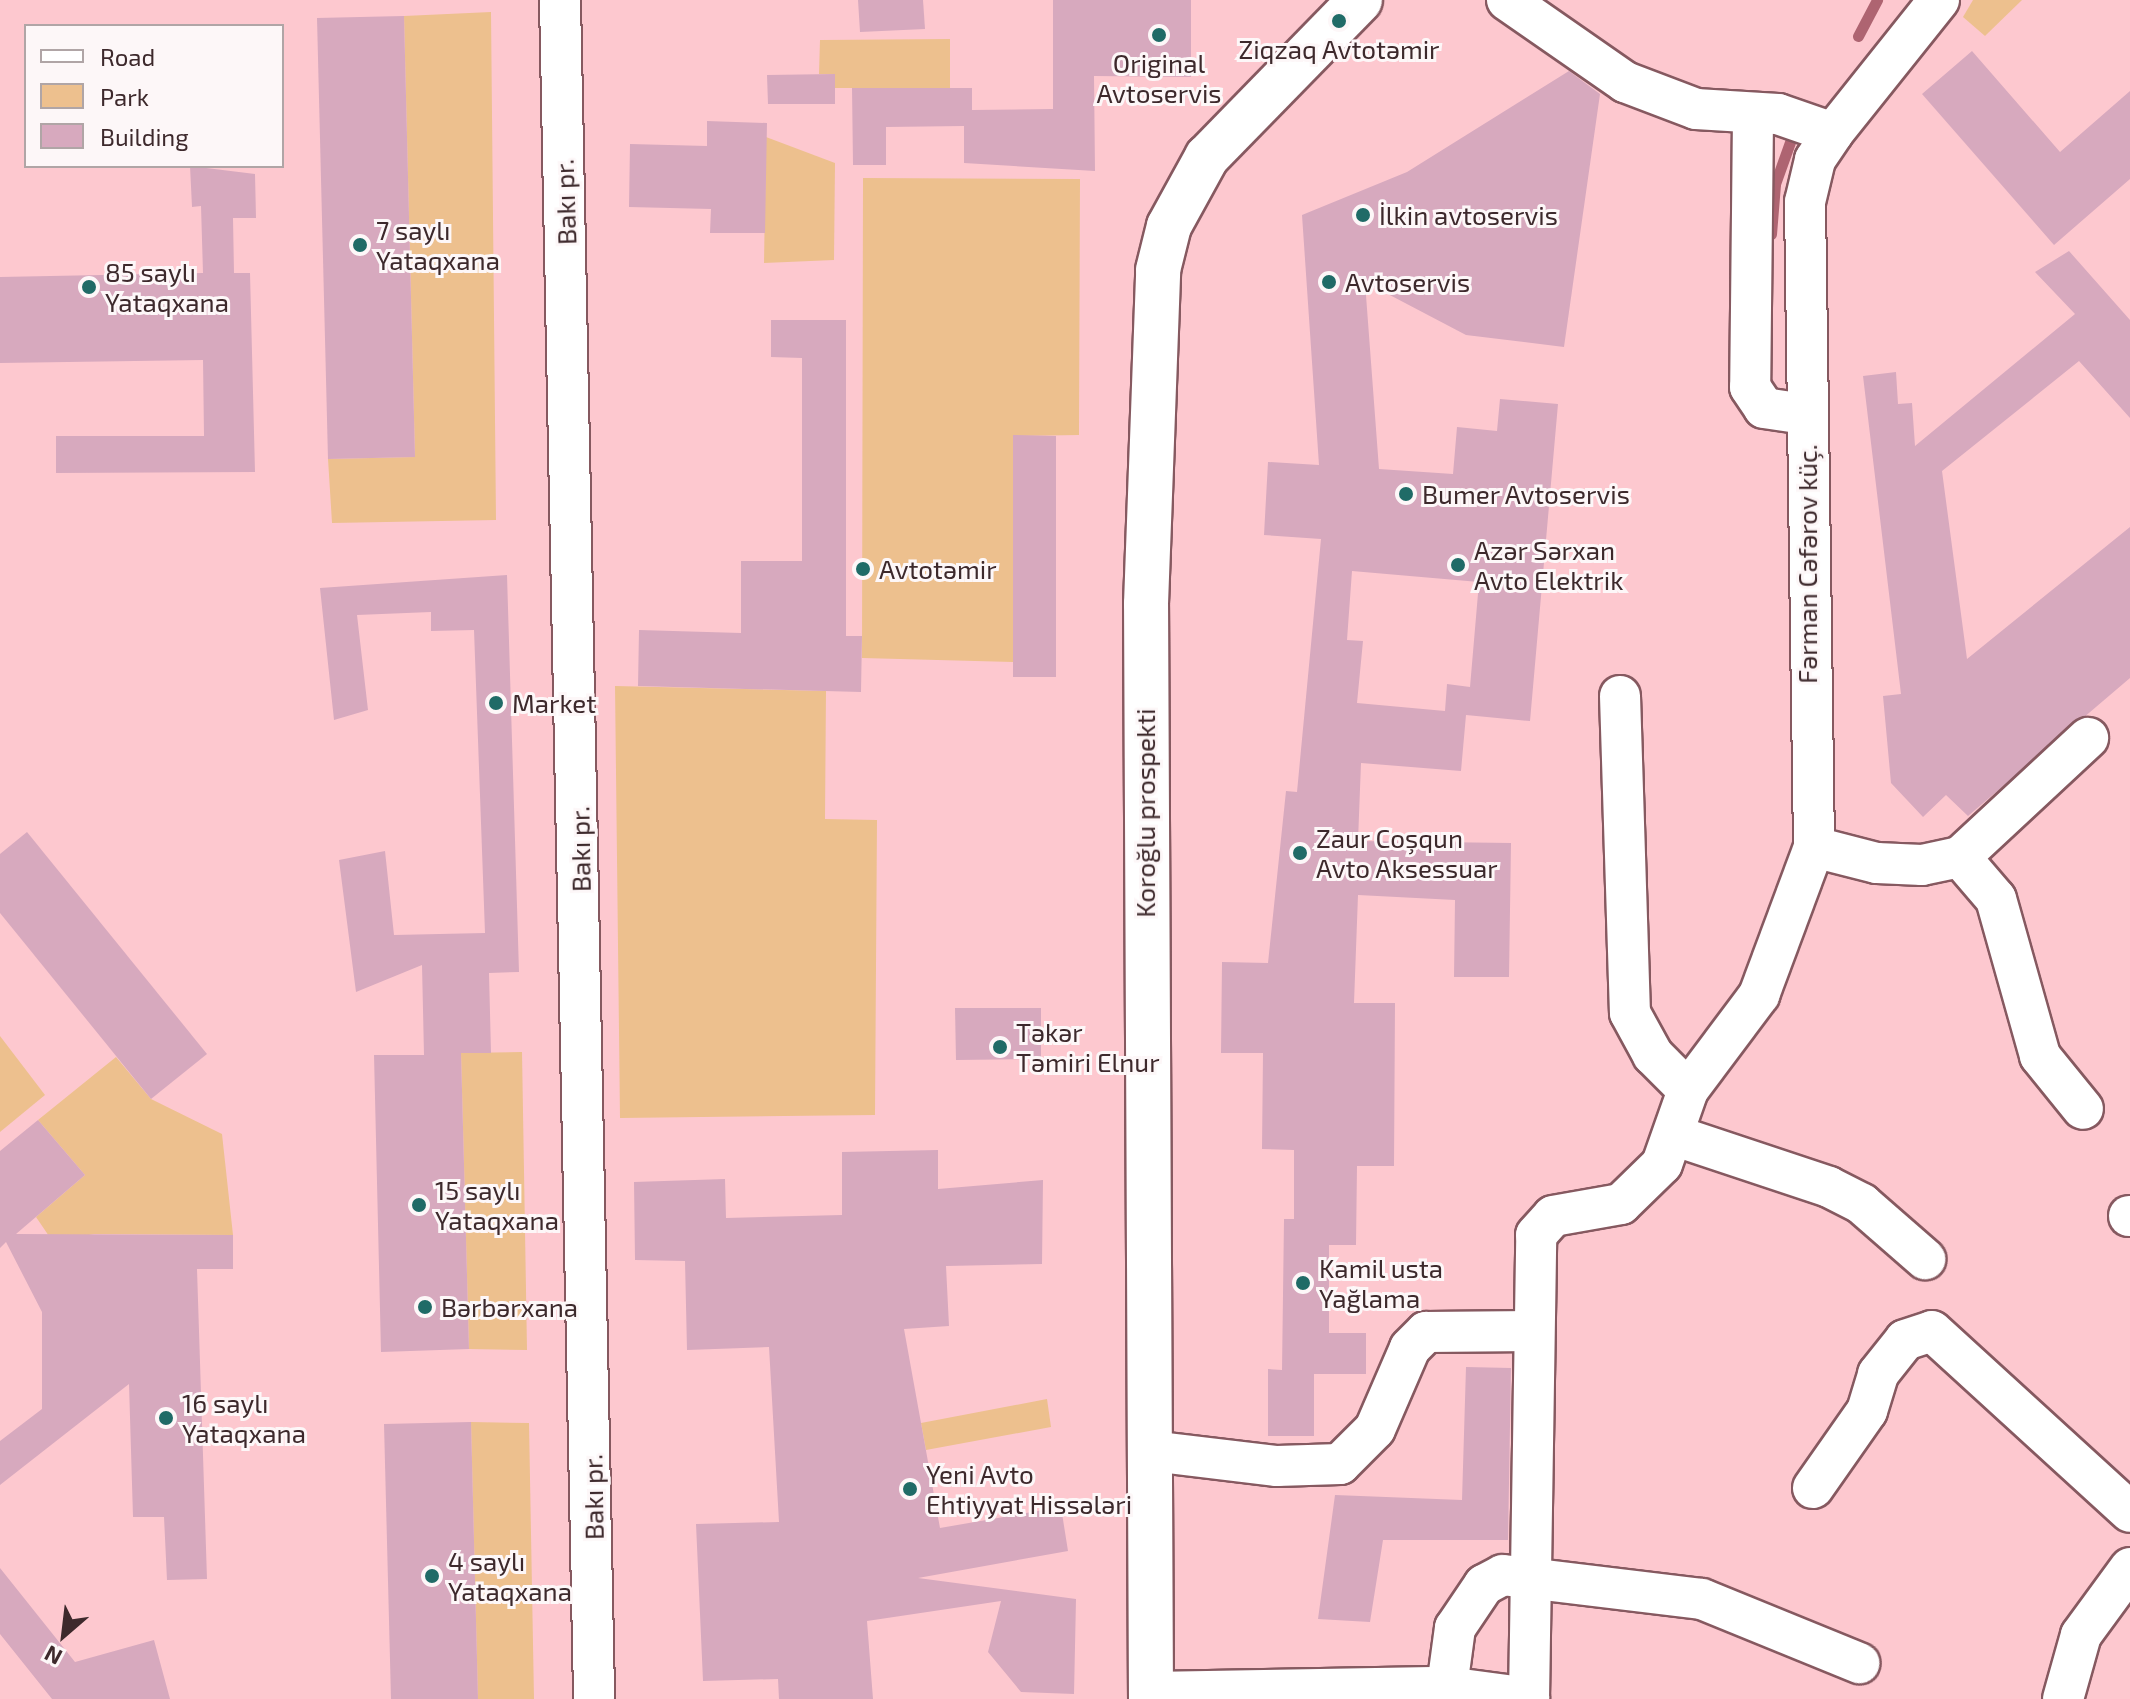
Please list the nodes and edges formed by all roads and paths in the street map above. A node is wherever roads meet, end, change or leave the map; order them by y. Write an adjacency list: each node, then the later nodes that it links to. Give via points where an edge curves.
1 (560, 0): 26 (street, Bakı pr.)
2 (1360, 0): 17 (street, Koroğlu prospekti, via 1207,157 1169,226 1158,270 1146,604)
3 (1507, 0): 5 (street, via 1625,82 1696,109)
4 (1939, 0): 6 (street, Fərman Cəfərov küç.)
5 (1753, 117): 6 (street, via 1812,121); 7 (street, via 1750,387 1764,408)
6 (1833, 133): 7 (street, Fərman Cəfərov küç., via 1815,160 1805,202)
7 (1805, 414): 10 (street, Fərman Cəfərov küç.)
8 (1620, 696): 12 (street, via 1630,1013 1653,1055)
9 (2088, 738): 11 (street)
10 (1814, 847): 11 (street, via 1877,863 1922,865); 12 (street, via 1759,995)
11 (1960, 857): 13 (street, via 1996,899 2040,1056)
12 (1688, 1090): 14 (street)
13 (2083, 1109)
14 (1673, 1135): 15 (street, via 1829,1187 1862,1204); 16 (street, via 1639,1192 1621,1204 1541,1224)
15 (1925, 1259)
16 (1533, 1331): 17 (street, via 1426,1332 1410,1348 1375,1429 1340,1464 1277,1466); 21 (street)
17 (1151, 1451): 24 (street, Koroğlu prospekti)
18 (1813, 1488): 19 (street, via 1867,1411 1878,1374 1905,1340 1932,1331)
19 (2130, 1512)
20 (2130, 1568): 27 (street, via 2081,1635)
21 (1534, 1575): 22 (street, via 1702,1599); 23 (street, via 1503,1575 1484,1585 1455,1628); 25 (street)
22 (1859, 1663)
23 (1447, 1687): 24 (street); 25 (street)
24 (1151, 1695)
25 (1529, 1698)
26 (594, 1699)
27 (2063, 1699)

